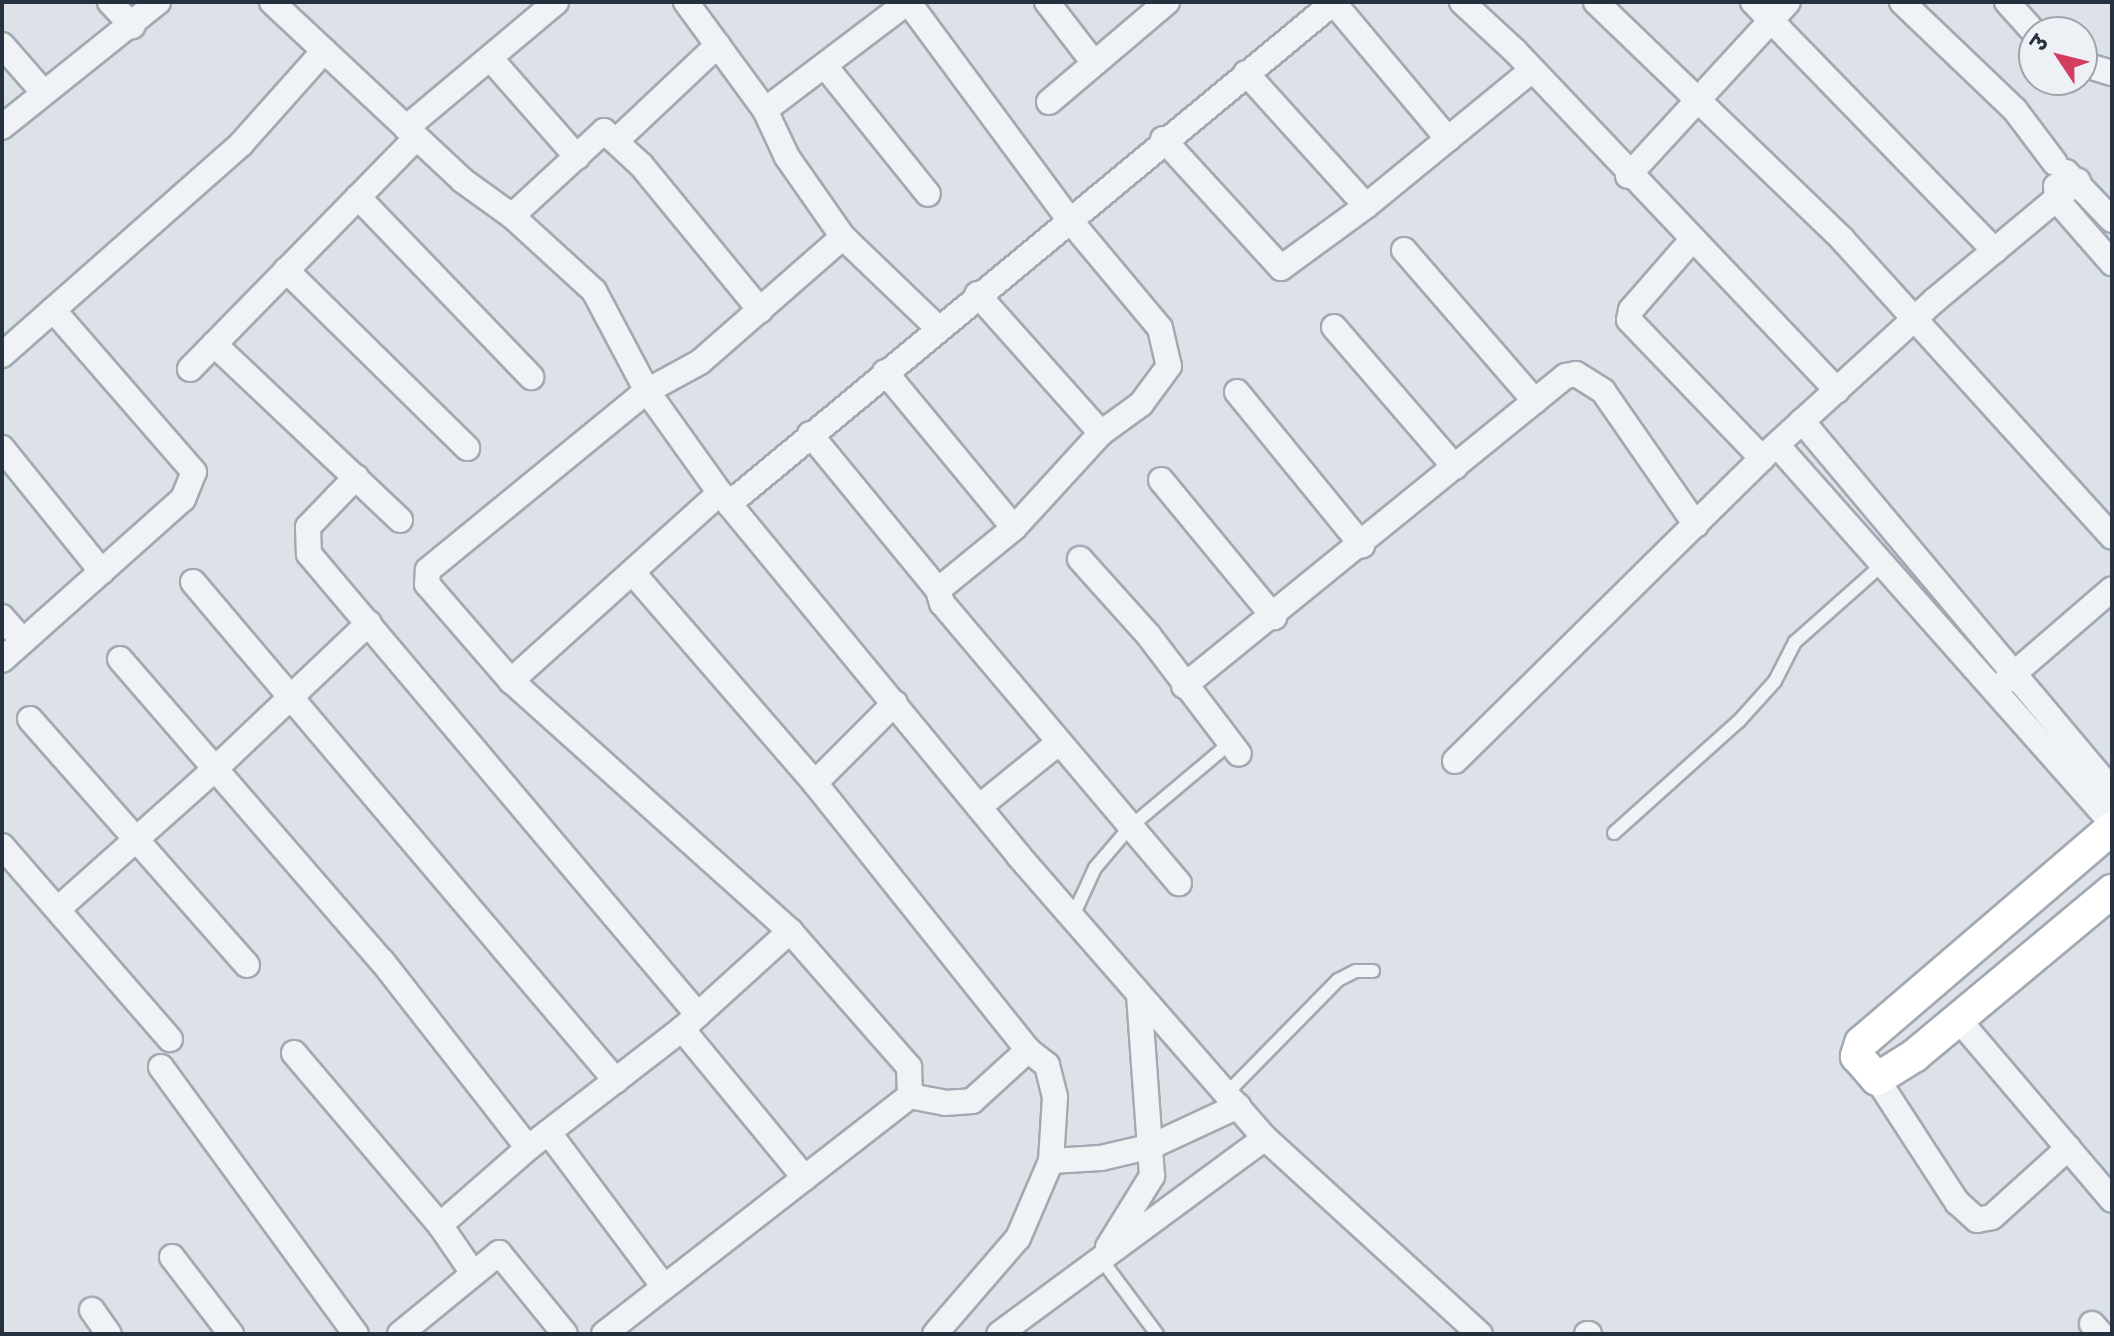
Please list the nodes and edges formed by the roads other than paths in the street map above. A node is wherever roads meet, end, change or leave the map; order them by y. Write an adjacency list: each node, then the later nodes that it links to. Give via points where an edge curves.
1 (110, 2): 16 (street)
2 (158, 2): 16 (street)
3 (272, 2): 19 (street)
4 (686, 2): 18 (street)
5 (1047, 2): 21 (street)
6 (1167, 2): 21 (street)
7 (1334, 2): 24 (street); 32 (street)
8 (1462, 2): 23 (street)
9 (1596, 2): 26 (street)
10 (1753, 2): 15 (street)
11 (1788, 2): 15 (street)
12 (1902, 2): 35 (street, via 2015,110)
13 (909, 3): 22 (street); 43 (street)
14 (543, 6): 20 (street)
15 (1771, 20): 26 (street); 48 (street)
16 (132, 26): 25 (street)
17 (2, 45): 25 (street)
18 (718, 45): 28 (street); 33 (street)
19 (324, 51): 30 (street); 52 (street, via 241,144)
20 (490, 58): 30 (street); 34 (street)
21 (1094, 63): 27 (street)
22 (825, 66): 28 (street); 38 (street)
23 (1532, 70): 32 (street); 36 (street)
24 (1246, 73): 31 (street); 41 (street)
25 (43, 92): 29 (street)
26 (1697, 97): 36 (street); 54 (street)
27 (1049, 102)
28 (765, 110): 45 (street, via 787,157)
29 (2, 127)
30 (411, 133): 39 (street); 42 (street)
31 (1163, 139): 41 (street, via 1281,268); 43 (street)
32 (1448, 139): 41 (street)
33 (616, 141): 34 (street, via 604,131); 53 (street)
34 (577, 157): 42 (street)
35 (2055, 163): 37 (street); 40 (street)
36 (1628, 176): 46 (street)
37 (2078, 181): 40 (street); 44 (street)
38 (928, 194)
39 (358, 197): 50 (street); 61 (street)
40 (2057, 200): 48 (street); 49 (street)
41 (1366, 206)
42 (512, 216): 63 (street, via 594,291)
43 (1068, 218): 51 (street); 67 (street, via 1160,328 1169,366 1141,404)
44 (2112, 220)
45 (843, 237): 53 (street); 56 (street)
46 (1691, 241): 62 (street); 71 (street, via 1631,310 1629,320)
47 (1404, 250): 65 (street)
48 (1995, 251): 54 (street)
49 (2112, 263)
50 (286, 270): 57 (street); 70 (street)
51 (977, 294): 56 (street); 67 (street)
52 (53, 310): 58 (street); 83 (street, via 194,472 183,499)
53 (760, 310): 63 (street, via 700,362)
54 (1915, 318): 62 (street); 79 (street)
55 (1334, 327): 72 (street)
56 (938, 328): 60 (street)
57 (214, 344): 59 (street); 73 (street)
58 (2, 355)
59 (190, 369)
60 (885, 372): 68 (street); 78 (street)
61 (531, 377)
62 (1837, 390): 66 (street)
63 (647, 391): 75 (street); 95 (street, via 428,570 427,584)
64 (1237, 392): 80 (street)
65 (1535, 401): 72 (street); 77 (street, via 1576,374 1603,391)
66 (1802, 421): 71 (street); 94 (street)
67 (1101, 433): 78 (street)
68 (810, 434): 75 (street); 87 (street)
69 (2, 448): 83 (street)
70 (467, 448)
71 (1769, 451): 77 (street); 82 (street)
72 (1455, 467): 80 (street)
73 (356, 477): 76 (street); 90 (street, via 308,527 306,545)
74 (1161, 480): 89 (street)
75 (724, 499): 84 (street); 99 (street)
76 (400, 520)
77 (1696, 525): 103 (street)
78 (1014, 528): 87 (street)
79 (2112, 537)
80 (1362, 545): 89 (street)
81 (1080, 559): 96 (street, via 1149,636)
82 (1883, 564): 97 (street); 110 (lane, via 1795,642 1775,681 1739,721)
83 (102, 572): 91 (street)
84 (632, 572): 95 (street); 105 (street)
85 (193, 582): 98 (street)
86 (2112, 589): 94 (street)
87 (938, 590): 101 (street, via 942,603)
88 (2, 617): 91 (street)
89 (1274, 617): 96 (street)
90 (369, 623): 98 (street); 122 (street)
91 (23, 641): 93 (street)
92 (120, 659): 104 (street)
93 (2, 660)
94 (2014, 673): 97 (street); 106 (street)
95 (511, 681): 117 (street)
96 (1184, 686): 102 (street)
97 (1995, 690): 108 (street)
98 (288, 700): 104 (street); 128 (street)
99 (895, 703): 105 (street); 107 (street)
100 (30, 719): 111 (street)
101 (1058, 743): 107 (street); 109 (street)
102 (1234, 749): 109 (lane)
103 (1455, 761)
104 (215, 769): 111 (street); 134 (street, via 382,961)
105 (815, 783): 124 (street)
106 (2112, 790)
107 (979, 807): 116 (street)
108 (2112, 826): 127 (street, via 1861,1043 1857,1056)
109 (1130, 827): 113 (street); 116 (lane, via 1095,868)
110 (1614, 833)
111 (134, 840): 115 (street); 118 (street)
112 (2, 846): 115 (street)
113 (1179, 883)
114 (2112, 891): 121 (street)
115 (58, 909): 123 (street)
116 (1072, 918): 120 (street)
117 (790, 931): 122 (street); 129 (street, via 909,1067)
118 (247, 965)
119 (1373, 971): 130 (lane, via 1356,971 1338,980)
120 (1139, 995): 130 (street); 133 (street)
121 (1959, 1020): 127 (street); 135 (street)
122 (690, 1022): 128 (street); 137 (street)
123 (170, 1039)
124 (1028, 1050): 129 (street, via 972,1101 945,1103); 136 (street, via 1047,1065 1055,1097)
125 (294, 1053): 139 (street)
126 (161, 1067): 148 (street)
127 (1877, 1079): 135 (street, via 1957,1202 1977,1220 1992,1217)
128 (616, 1081): 131 (street)
129 (910, 1096): 137 (street)
130 (1232, 1099): 132 (street); 133 (street)
131 (549, 1133): 134 (street); 143 (street)
132 (1265, 1138): 141 (street); 154 (street)
133 (1152, 1146): 136 (street, via 1101,1158); 141 (street, via 1152,1176)
134 (528, 1148): 139 (street)
135 (2068, 1148): 138 (street)
136 (1051, 1161): 151 (street, via 1018,1238)
137 (805, 1178): 143 (street)
138 (2112, 1200)
139 (440, 1225): 142 (street)
140 (172, 1257): 147 (street)
141 (1101, 1259): 152 (street); 153 (lane)
142 (473, 1273): 145 (street); 149 (street, via 499,1253)
143 (664, 1287): 150 (street)
144 (92, 1310): 146 (street)
145 (397, 1333)
146 (109, 1334)
147 (231, 1334)
148 (356, 1334)
149 (565, 1334)
150 (604, 1334)
151 (935, 1334)
152 (999, 1334)
153 (1157, 1334)
154 (1480, 1334)

